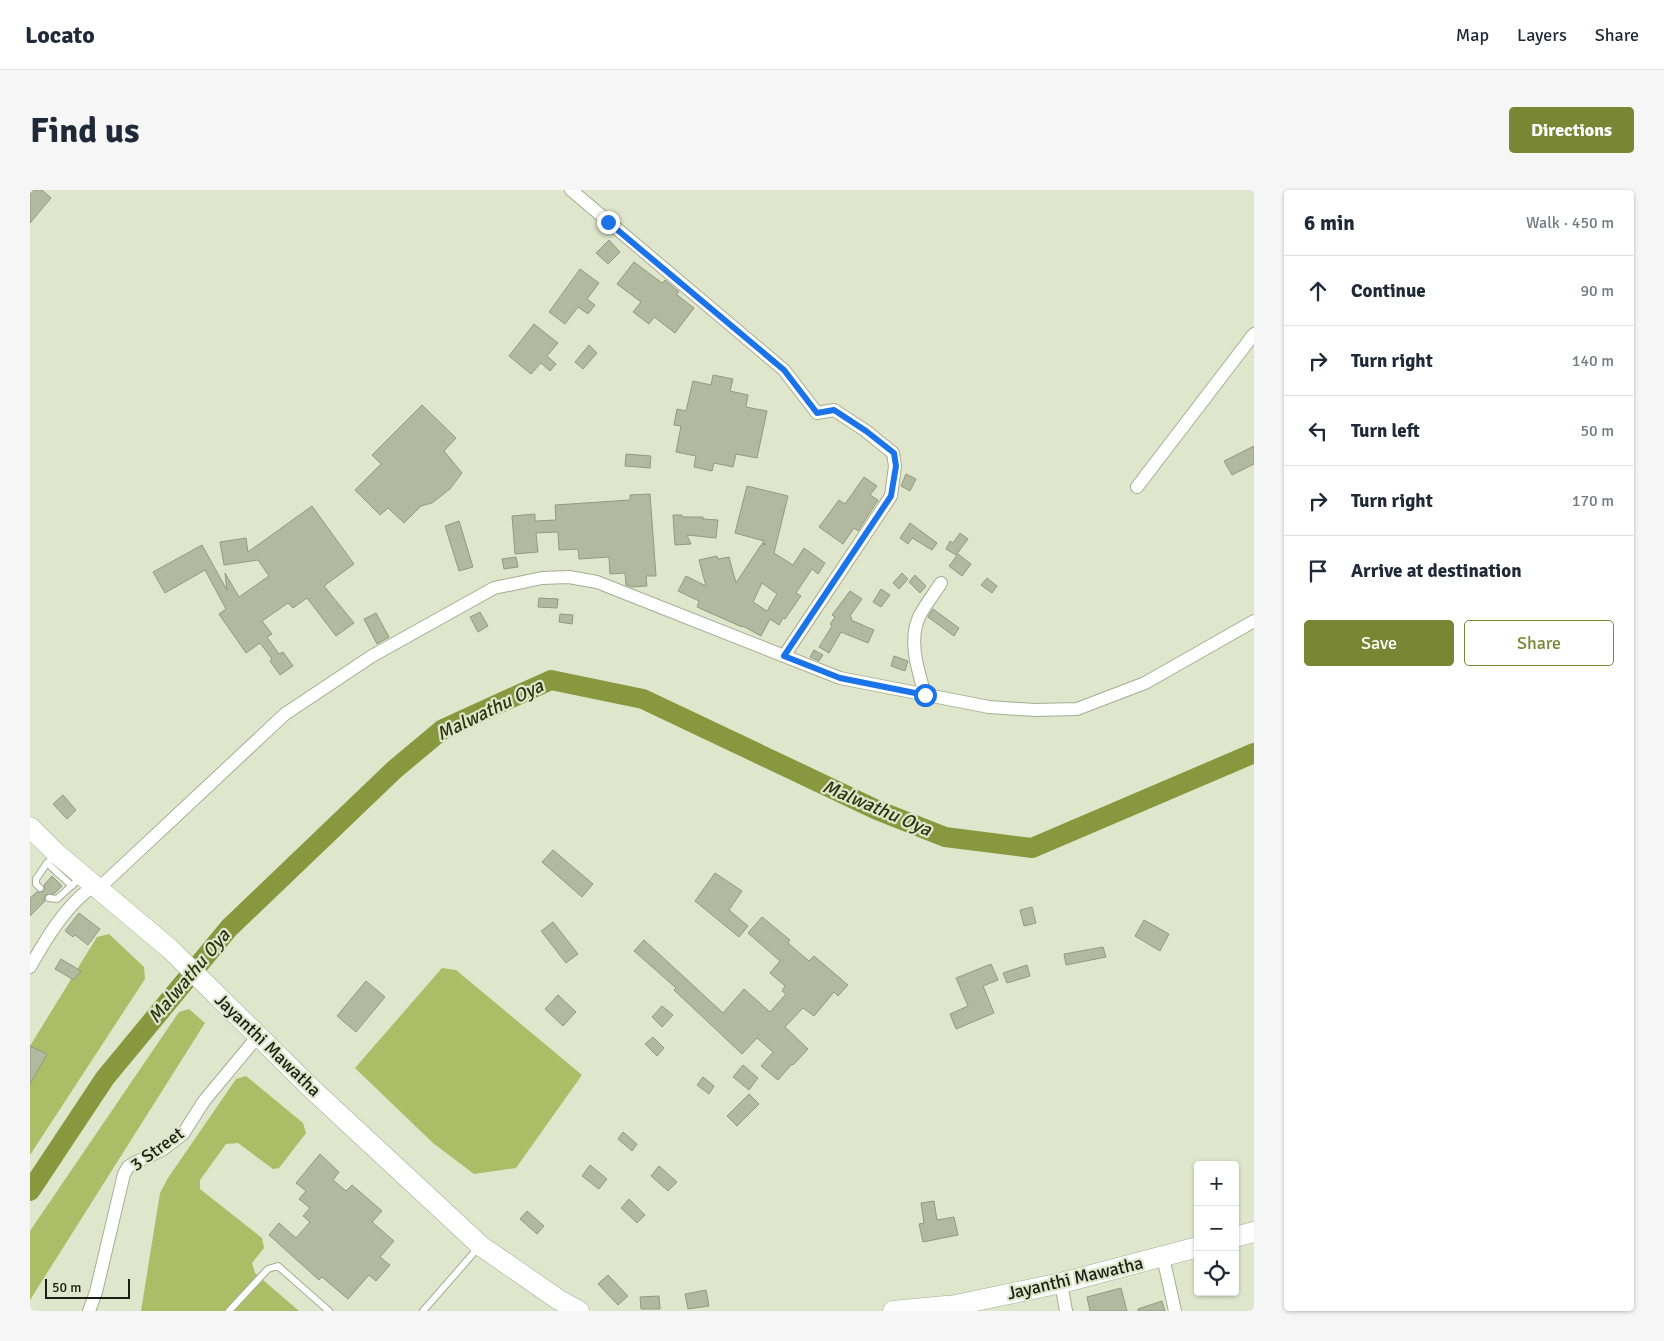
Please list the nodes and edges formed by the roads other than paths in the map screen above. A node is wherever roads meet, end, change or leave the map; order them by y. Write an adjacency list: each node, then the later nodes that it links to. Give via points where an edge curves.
1 (571, 190): 6 (street, via 784,370 817,413 834,410 894,453 896,466 891,496)
2 (1254, 334): 3 (street)
3 (1137, 487)
4 (941, 583): 7 (street, via 914,632 917,664)
5 (1254, 621): 7 (street, via 1146,683 1077,709 989,707)
6 (784, 656): 7 (street, via 840,678); 10 (street, via 597,582 569,577 542,578 494,588 372,656 285,714)
7 (925, 695)
8 (30, 827): 9 (highway, Jayanthi Mawatha)
9 (52, 858): 10 (highway, Jayanthi Mawatha); 11 (lane, via 36,879)
10 (85, 885): 12 (lane, via 57,900); 13 (street); 14 (highway, Jayanthi Mawatha, via 138,921)
11 (40, 888)
12 (49, 898)
13 (30, 967)
14 (253, 1031): 17 (highway, Jayanthi Mawatha); 22 (street, 3 Street, via 183,1134 162,1150 134,1163 124,1174)
15 (1254, 1232): 16 (highway)
16 (1239, 1236)
17 (481, 1246): 25 (lane); 26 (highway, Jayanthi Mawatha, via 502,1274); 27 (highway, Jayanthi Mawatha)
18 (1194, 1248): 19 (highway, Jayanthi Mawatha)
19 (1163, 1257): 20 (highway, Jayanthi Mawatha); 30 (street)
20 (1061, 1283): 21 (highway, Jayanthi Mawatha); 29 (street)
21 (943, 1309): 28 (highway, Jayanthi Mawatha)
22 (89, 1311)
23 (229, 1311): 24 (lane, via 268,1269 278,1266)
24 (329, 1311)
25 (423, 1311)
26 (552, 1311)
27 (579, 1311)
28 (893, 1311)
29 (1066, 1311)
30 (1175, 1311)

